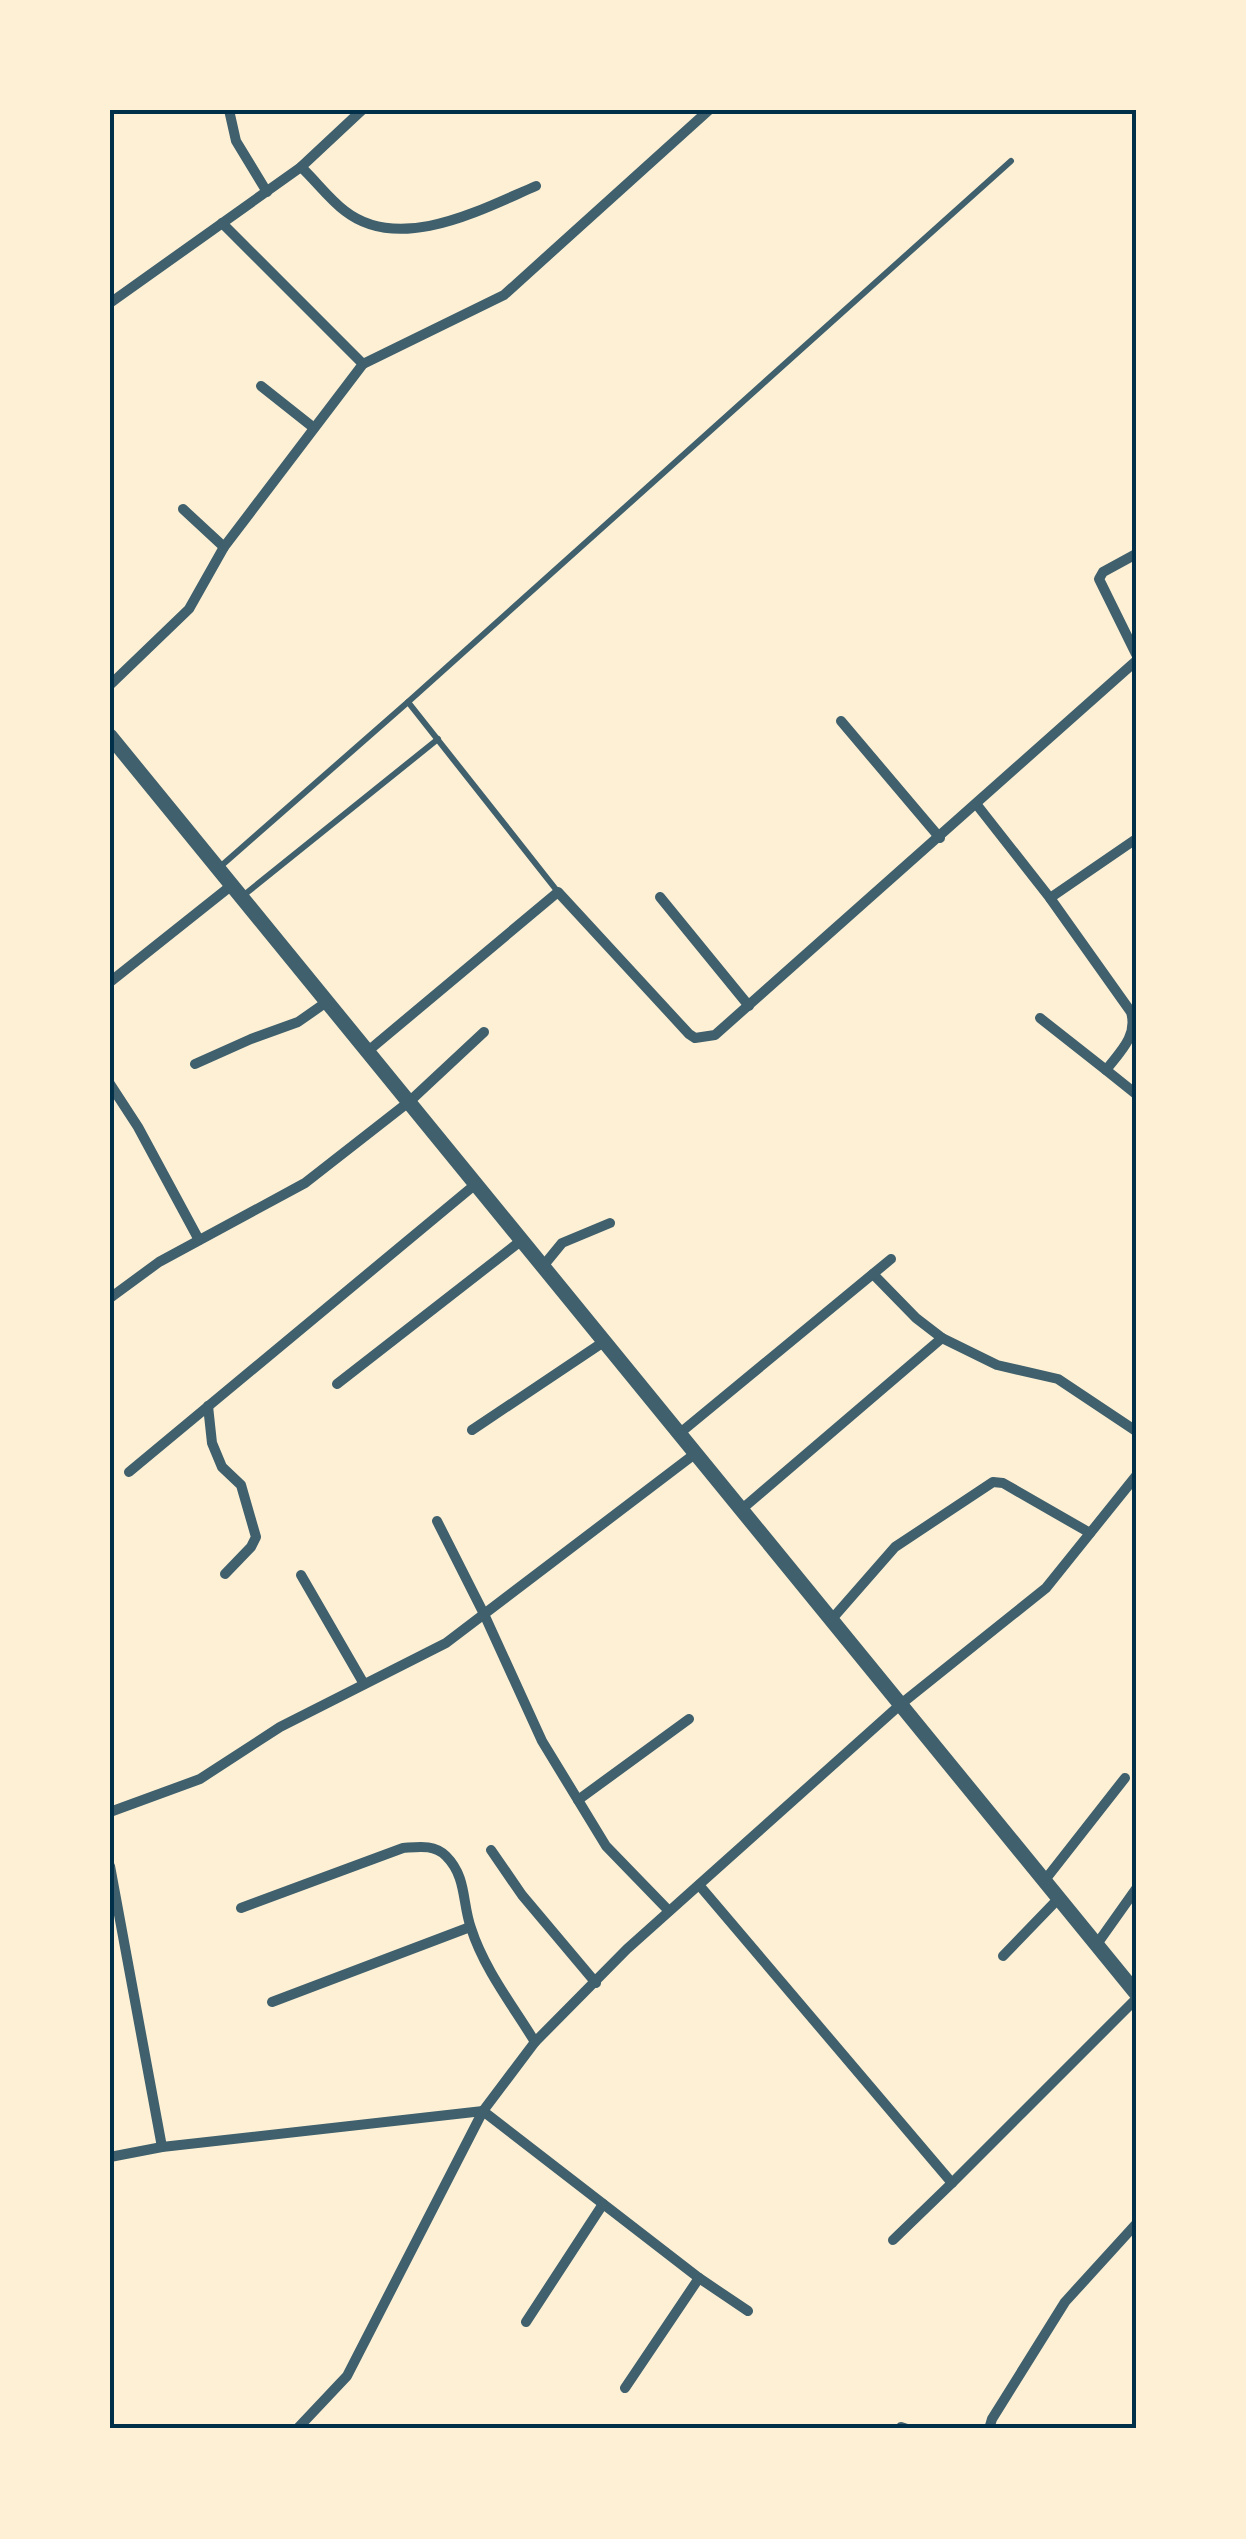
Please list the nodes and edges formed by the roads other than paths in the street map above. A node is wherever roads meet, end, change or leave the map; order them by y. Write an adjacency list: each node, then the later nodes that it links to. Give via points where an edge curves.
1 (229, 110): 7 (street, via 236,141)
2 (362, 110): 5 (street)
3 (709, 110): 10 (street, via 504,295)
4 (1011, 161): 18 (lane)
5 (301, 167): 6 (street, via 347,213 378,227 425,228); 7 (street)
6 (536, 186)
7 (266, 192): 8 (street)
8 (222, 223): 9 (street); 10 (street)
9 (110, 303)
10 (363, 364): 12 (street)
11 (261, 386): 12 (street)
12 (314, 428): 14 (street)
13 (184, 508): 14 (street)
14 (224, 547): 17 (street, via 189,609)
15 (1136, 554): 16 (street, via 1099,579)
16 (1136, 658): 22 (street)
17 (110, 685)
18 (408, 702): 21 (lane); 25 (lane)
19 (840, 721): 23 (street)
20 (110, 736): 25 (street)
21 (438, 739): 26 (lane); 27 (lane)
22 (977, 804): 23 (street); 29 (street)
23 (940, 838): 32 (street)
24 (1136, 839): 29 (street)
25 (218, 868): 26 (street)
26 (237, 891): 30 (street); 31 (street)
27 (558, 892): 32 (street, via 695,1038 715,1034); 35 (street)
28 (660, 897): 32 (street)
29 (1050, 898): 37 (street, via 1131,1012 1132,1035)
30 (110, 982)
31 (328, 1001): 35 (street); 36 (street, via 298,1022)
32 (749, 1006)
33 (1040, 1018): 37 (street)
34 (484, 1032): 40 (street)
35 (368, 1051): 40 (street)
36 (194, 1064)
37 (1106, 1070): 39 (street)
38 (110, 1084): 43 (street)
39 (1136, 1094)
40 (410, 1101): 41 (street); 43 (street, via 305,1183)
41 (477, 1183): 44 (street); 52 (street)
42 (610, 1223): 46 (street, via 562,1243)
43 (199, 1240): 48 (street)
44 (522, 1240): 46 (street); 51 (street)
45 (891, 1259): 47 (street)
46 (544, 1265): 50 (street)
47 (873, 1274): 49 (street); 54 (street)
48 (110, 1298)
49 (942, 1338): 55 (street, via 997,1365 1058,1378); 59 (street)
50 (604, 1340): 53 (street); 54 (street)
51 (337, 1384)
52 (208, 1406): 57 (street); 62 (street, via 212,1443 241,1485 256,1537)
53 (472, 1430)
54 (680, 1432): 56 (street)
55 (1136, 1432)
56 (696, 1452): 59 (street); 64 (street)
57 (129, 1472)
58 (1136, 1476): 61 (street)
59 (742, 1510): 65 (street)
60 (437, 1522): 64 (street)
61 (1090, 1533): 65 (street, via 993,1482 896,1547); 67 (street, via 1046,1588)
62 (225, 1574)
63 (300, 1575): 66 (street)
64 (484, 1614): 66 (street, via 446,1642); 70 (street, via 542,1741)
65 (832, 1619): 67 (street)
66 (364, 1684): 71 (street, via 200,1779)
67 (900, 1704): 74 (street); 75 (street)
68 (689, 1720): 70 (street)
69 (1125, 1778): 74 (street)
70 (578, 1800): 79 (street, via 606,1846)
71 (110, 1812)
72 (491, 1850): 83 (street)
73 (110, 1866): 88 (street)
74 (1044, 1880): 77 (street)
75 (699, 1885): 79 (street); 90 (street)
76 (1136, 1889): 81 (street)
77 (1059, 1898): 81 (street); 82 (street)
78 (240, 1908): 80 (street, via 403,1848 428,1846 446,1855 463,1881)
79 (670, 1911): 83 (street)
80 (470, 1927): 85 (street); 86 (street)
81 (1097, 1944): 84 (street)
82 (1003, 1956)
83 (596, 1983): 86 (street)
84 (1136, 1996): 90 (street)
85 (272, 2002)
86 (535, 2042): 87 (street)
87 (483, 2111): 88 (street); 91 (street); 98 (street, via 348,2376)
88 (162, 2147): 89 (street)
89 (110, 2156)
90 (952, 2183): 93 (street)
91 (603, 2204): 94 (street); 96 (street)
92 (1136, 2224): 99 (street, via 1065,2302)
93 (893, 2240)
94 (699, 2278): 95 (street); 97 (street)
95 (748, 2311)
96 (526, 2322)
97 (625, 2388)
98 (296, 2429)
99 (989, 2429)

